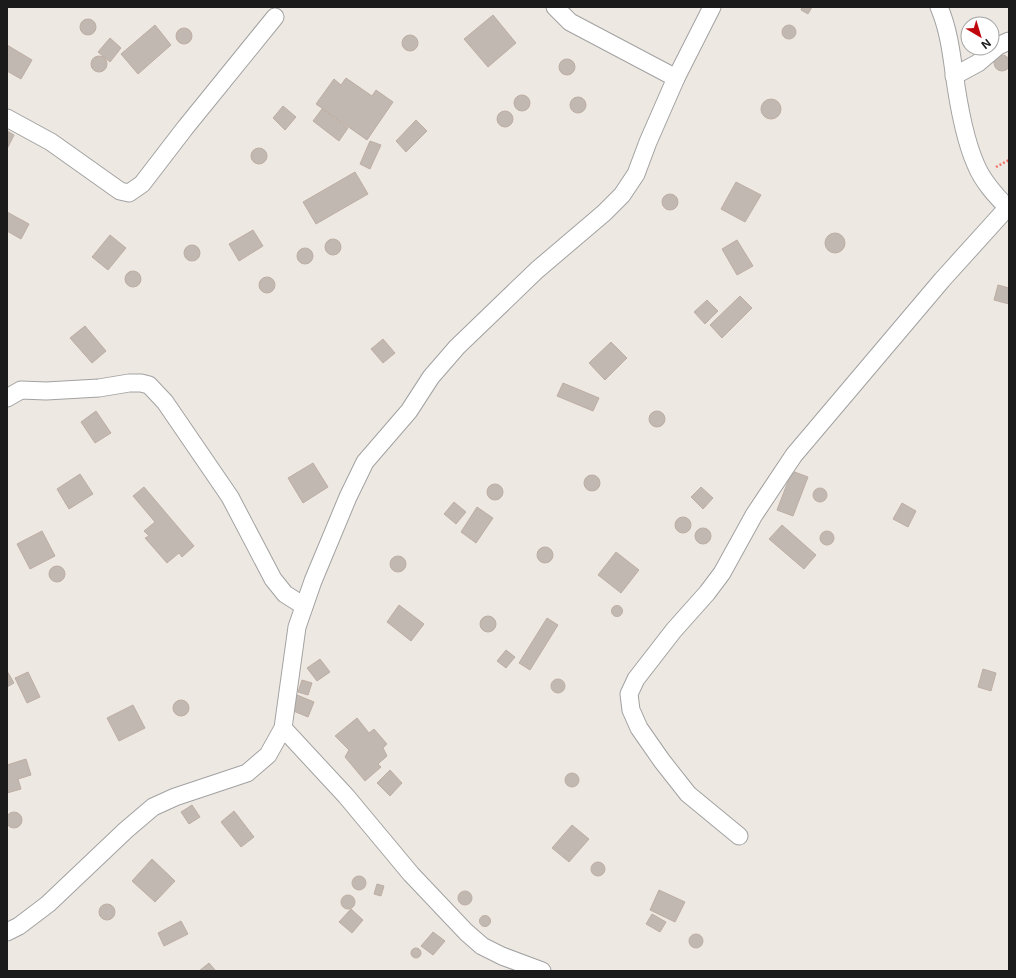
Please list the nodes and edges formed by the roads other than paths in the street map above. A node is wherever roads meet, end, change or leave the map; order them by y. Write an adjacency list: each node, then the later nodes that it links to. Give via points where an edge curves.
1 (555, 7): 7 (street, via 570,22)
2 (712, 7): 7 (street)
3 (939, 7): 6 (street, via 947,24)
4 (275, 17): 8 (street, via 142,184 129,193 120,190 51,142)
5 (1009, 41): 6 (street)
6 (954, 76): 9 (street, via 976,166 993,194)
7 (676, 78): 11 (street, via 636,174 622,195 537,270 457,347 409,411 366,462 348,497)
8 (7, 118)
9 (1008, 208): 13 (street, via 942,280 794,455 754,515 722,573 636,679 629,694 631,710 639,728 662,761 688,794)
10 (7, 398): 11 (street, via 21,390 100,388 130,383 149,386 165,402 230,497 273,579 285,594)
11 (304, 606): 12 (street, via 297,627)
12 (283, 728): 14 (street, via 268,755 247,773 153,807 48,904); 15 (street, via 346,796 411,874 466,932 482,946)
13 (739, 836)
14 (7, 932)
15 (542, 971)

